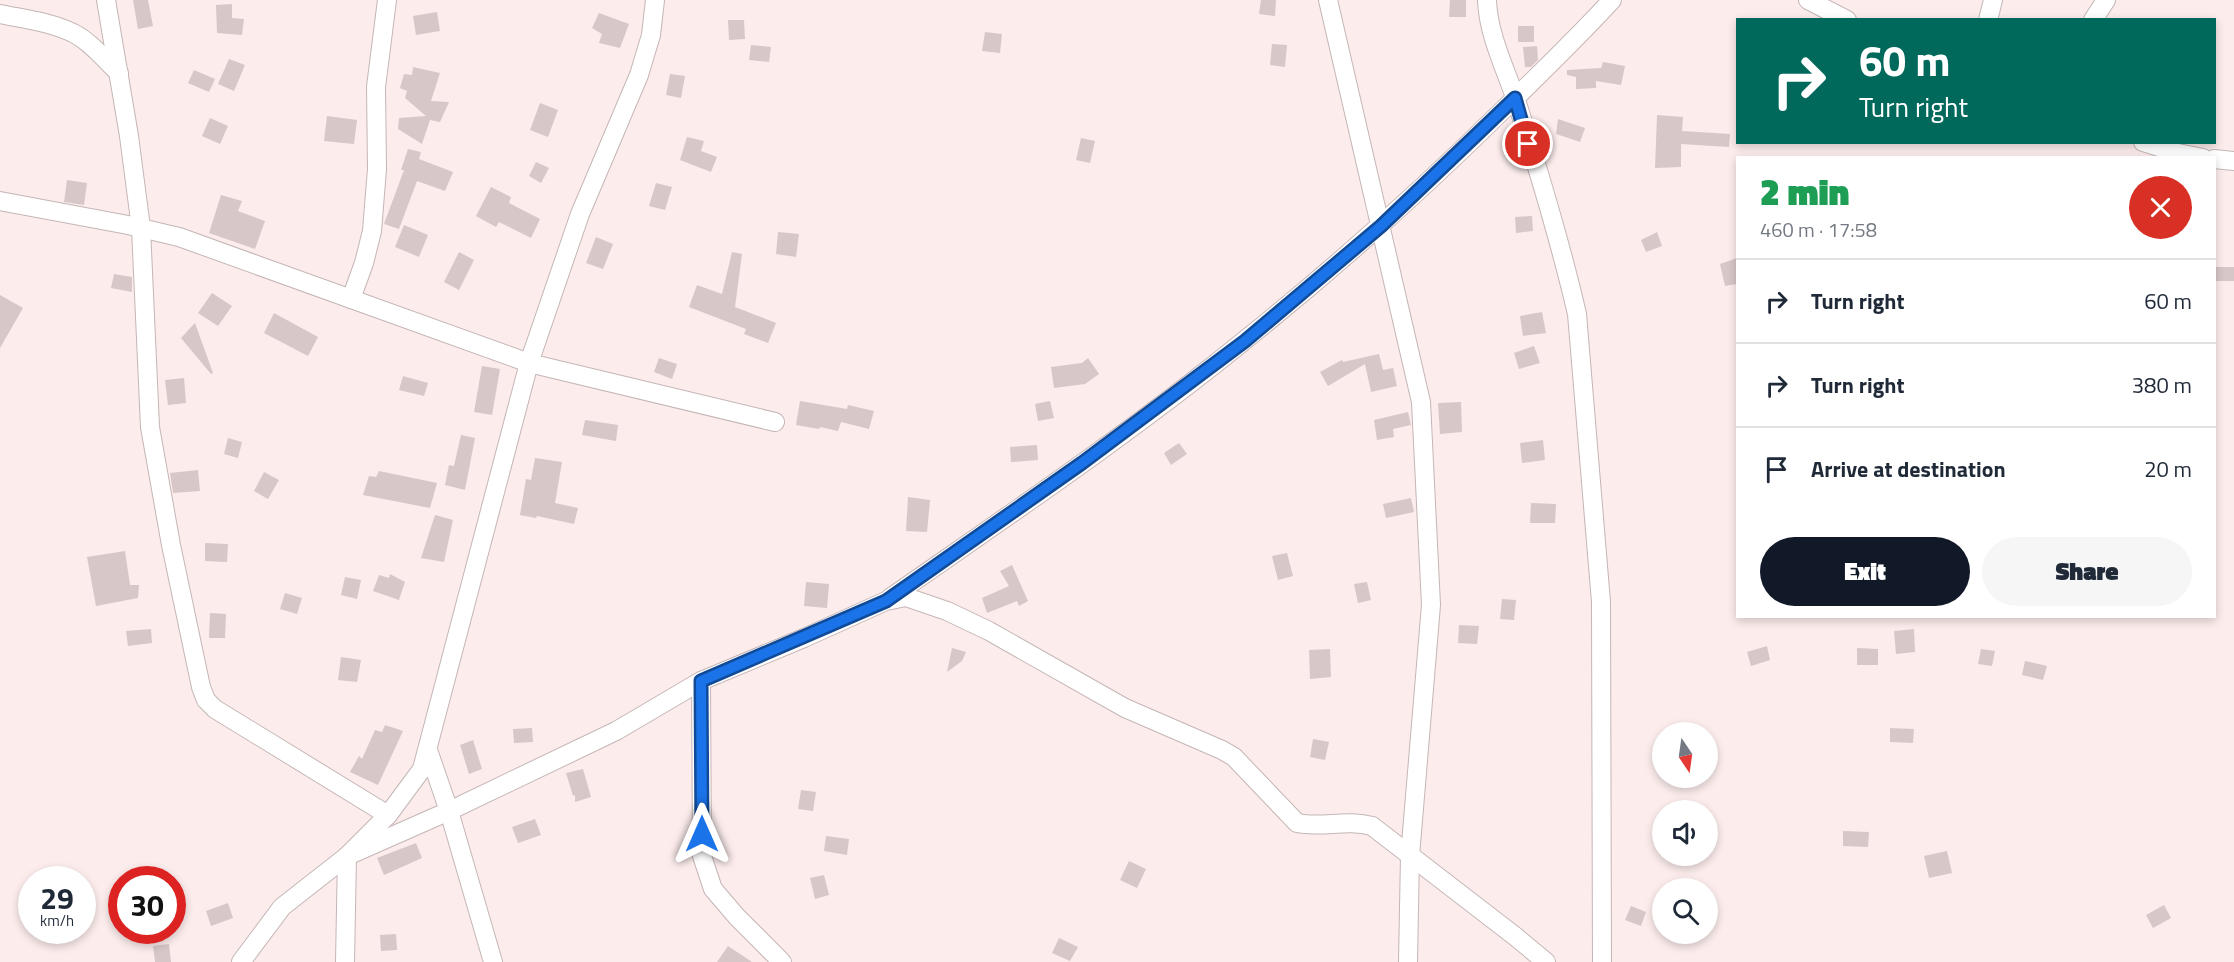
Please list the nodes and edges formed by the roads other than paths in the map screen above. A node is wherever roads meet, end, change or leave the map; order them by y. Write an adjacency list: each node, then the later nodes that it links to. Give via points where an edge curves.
1 (106, 0): 14 (street)
2 (387, 0): 23 (street, via 376,87 377,169 372,231)
3 (655, 0): 24 (street, via 651,34 639,75 580,214)
4 (1328, 0): 21 (street)
5 (1486, 0): 15 (street)
6 (1612, 0): 15 (street)
7 (1809, 0): 11 (street)
8 (1993, 0): 12 (street)
9 (2106, 0): 13 (street)
10 (0, 14): 14 (street, via 73,33)
11 (1842, 18)
12 (1988, 18)
13 (2094, 18)
14 (119, 73): 22 (street)
15 (1515, 98): 21 (street); 39 (street, via 1577,314 1602,602)
16 (2149, 144): 17 (street)
17 (2193, 156)
18 (2216, 159): 19 (street)
19 (2234, 161)
20 (0, 201): 22 (street)
21 (1381, 226): 26 (street, via 1245,341 1082,463); 32 (street, via 1421,402 1431,605)
22 (141, 228): 23 (street, via 178,237); 30 (street, via 150,427 171,545 206,700 215,710)
23 (351, 299): 24 (street)
24 (529, 363): 25 (street); 28 (street)
25 (775, 422)
26 (886, 601): 27 (street); 32 (street, via 906,597 947,611 1125,708 1222,750 1297,823 1358,822 1372,826)
27 (701, 681): 29 (street, via 616,731); 36 (street, via 702,856 713,889)
28 (428, 750): 29 (street); 30 (street, via 423,769)
29 (449, 811): 31 (street); 35 (street)
30 (388, 815): 31 (street)
31 (347, 856): 33 (street, via 282,907); 34 (street)
32 (1410, 856): 37 (street); 38 (street)
33 (241, 962)
34 (345, 962)
35 (493, 962)
36 (782, 962)
37 (1408, 962)
38 (1546, 962)
39 (1602, 962)

